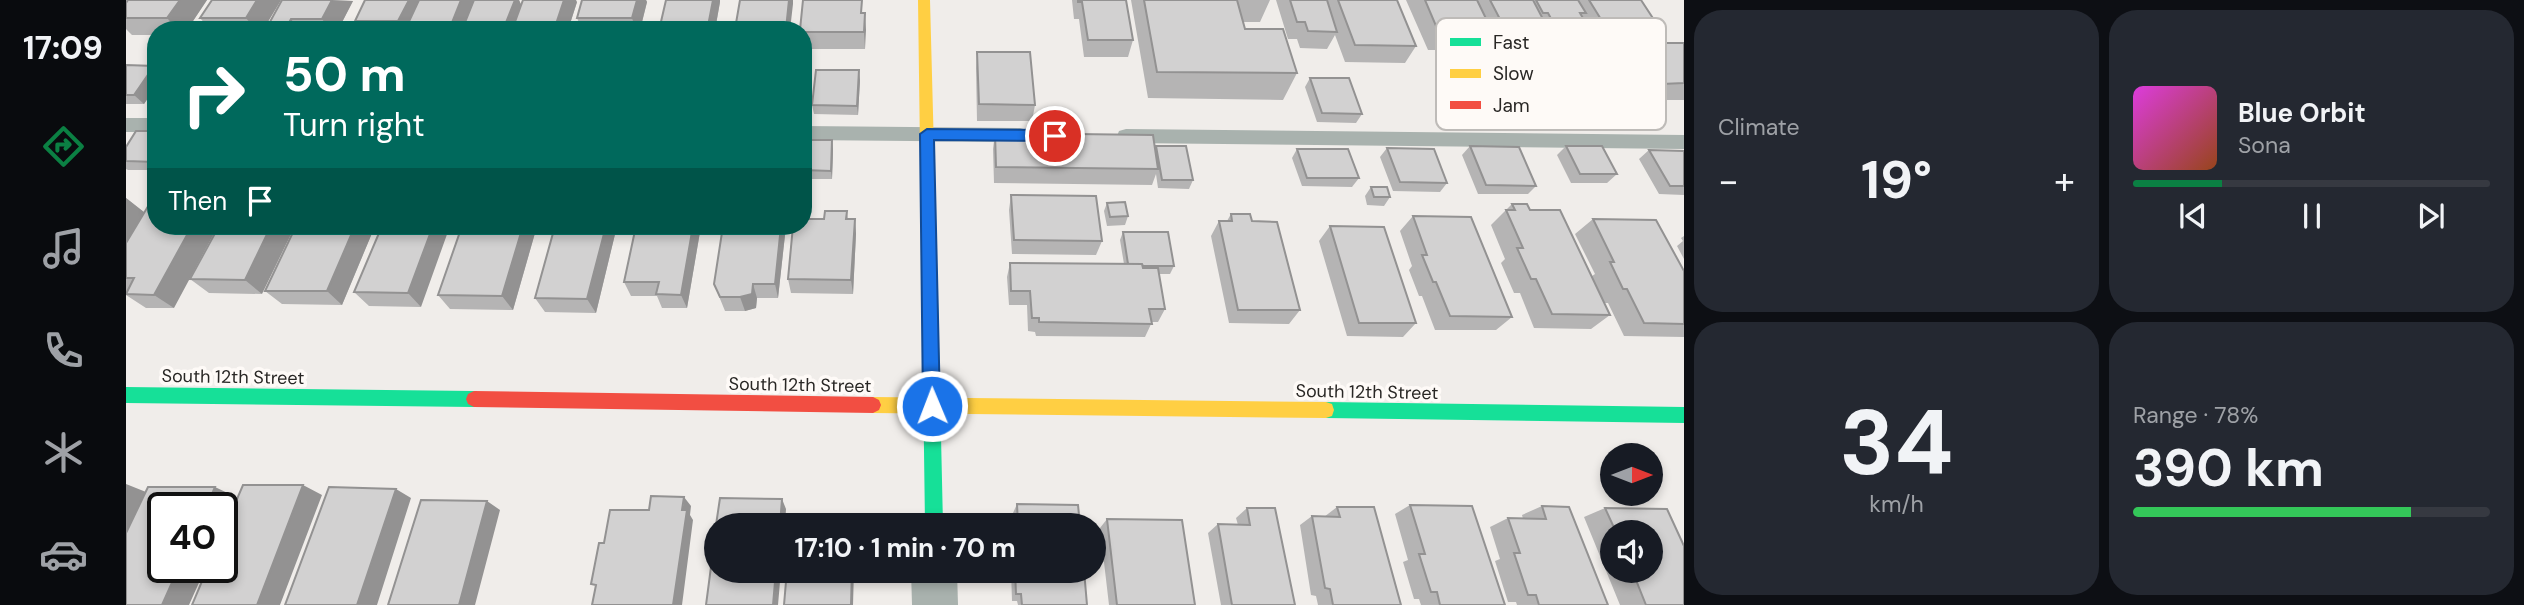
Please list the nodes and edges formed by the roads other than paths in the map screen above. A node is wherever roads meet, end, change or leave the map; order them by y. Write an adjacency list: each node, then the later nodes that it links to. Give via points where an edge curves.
1 (924, 0): 5 (street)
2 (126, 125): 3 (lane)
3 (147, 125)
4 (812, 133): 5 (lane)
5 (927, 134): 6 (lane); 10 (street)
6 (1043, 135)
7 (1113, 136): 8 (lane)
8 (1684, 142)
9 (126, 395): 10 (street, South 12th Street)
10 (932, 406): 11 (street, South 12th Street); 12 (street)
11 (1684, 415)
12 (934, 513)
13 (934, 583): 14 (street)
14 (935, 605)

